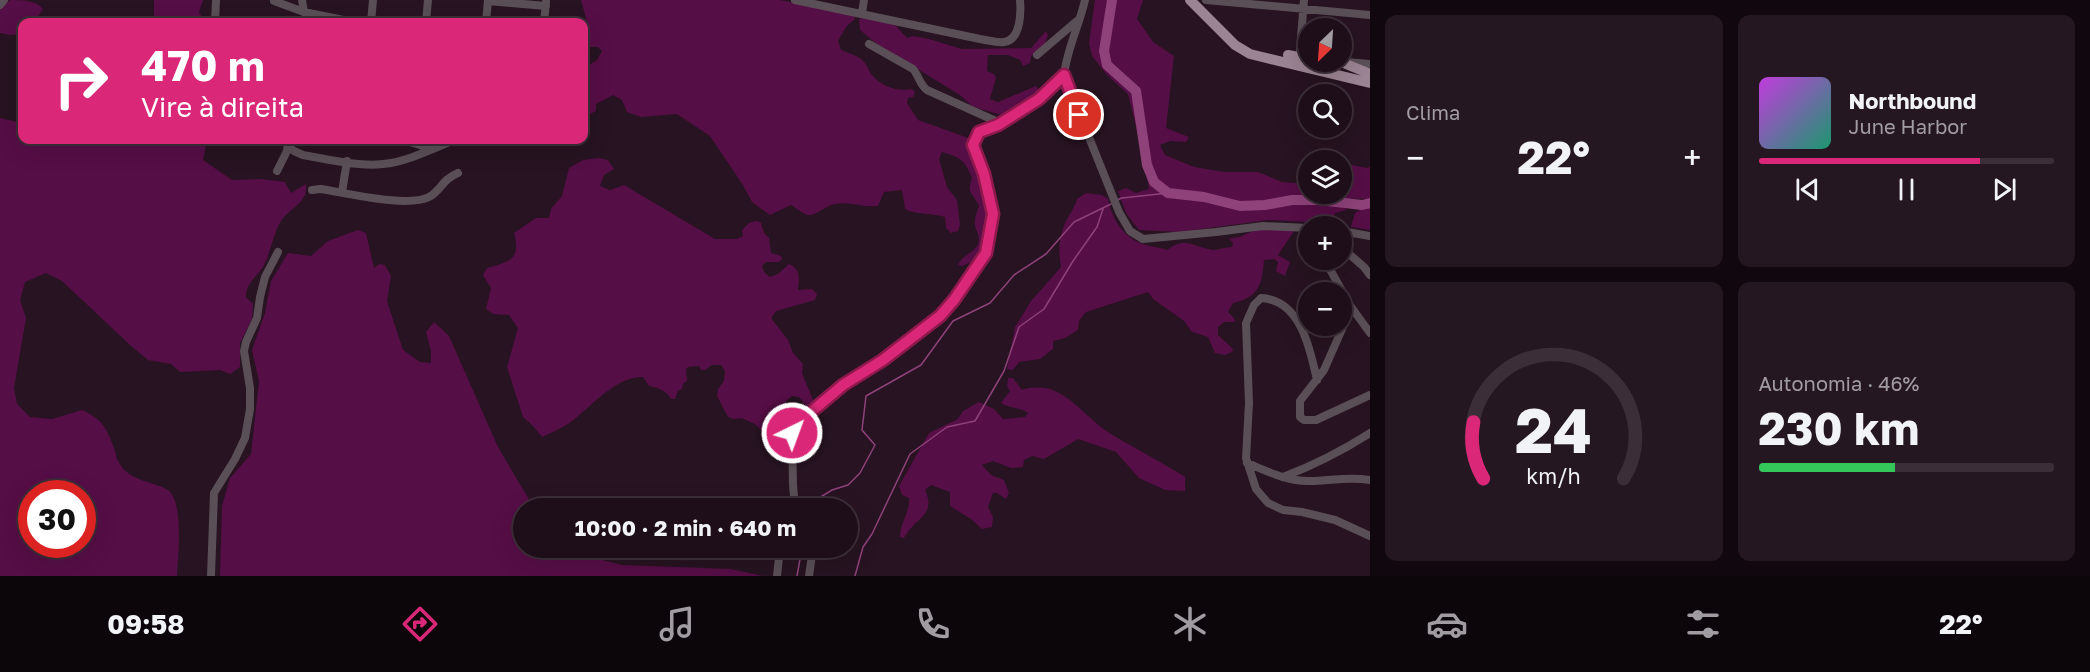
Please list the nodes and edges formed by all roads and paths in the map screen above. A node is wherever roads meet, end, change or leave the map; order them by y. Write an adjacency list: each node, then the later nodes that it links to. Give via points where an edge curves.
1 (4, 0): 17 (street)
2 (216, 0): 23 (street)
3 (302, 0): 19 (street)
4 (373, 0): 25 (street)
5 (428, 0): 26 (street)
6 (795, 0): 21 (street)
7 (864, 0): 21 (street)
8 (1020, 0): 21 (street, via 1016,33 1005,42)
9 (1085, 0): 29 (street)
10 (1190, 0): 20 (main road)
11 (1200, 0): 20 (main road)
12 (1206, 0): 18 (street)
13 (1304, 0): 18 (street)
14 (488, 1): 16 (street); 27 (street)
15 (274, 2): 19 (street)
16 (546, 3): 28 (street)
17 (0, 5)
18 (1304, 10): 22 (street); 30 (street)
19 (304, 12): 24 (street)
20 (1206, 12): 33 (main road, via 1242,50 1258,56)
21 (862, 13)
22 (1370, 15)
23 (215, 18)
24 (333, 18)
25 (371, 18)
26 (426, 18)
27 (486, 18)
28 (544, 18)
29 (1081, 18): 32 (street); 39 (street, via 1066,56)
30 (1304, 18)
31 (869, 44): 41 (street, via 913,69 922,87)
32 (1037, 55)
33 (1298, 60)
34 (1352, 67): 38 (street)
35 (1352, 67): 38 (main road)
36 (1332, 72): 40 (main road)
37 (1344, 72): 40 (main road)
38 (1370, 74): 40 (main road)
39 (1064, 75): 41 (street, via 1039,99); 52 (street, via 1130,231 1143,239 1263,225)
40 (1340, 75)
41 (1000, 123): 67 (street, via 979,132 973,145 993,214 986,253 940,316 843,385 798,423 792,433)
42 (288, 144): 48 (street)
43 (289, 144): 47 (street, via 294,152 303,155)
44 (416, 144): 46 (street)
45 (445, 144): 46 (street)
46 (433, 149): 47 (street, via 385,164)
47 (347, 161): 51 (street)
48 (277, 171)
49 (458, 173): 51 (street, via 423,199 389,200)
50 (312, 190): 51 (street)
51 (342, 192)
52 (1298, 228)
53 (1352, 233): 54 (street)
54 (1370, 236)
55 (278, 252): 71 (street, via 265,277 258,318 244,351 250,388 245,438 214,493)
56 (1352, 257): 57 (street)
57 (1370, 275)
58 (1352, 308): 59 (street)
59 (1370, 333)
60 (1340, 336): 61 (street)
61 (1317, 380): 62 (street, via 1300,401 1300,417 1304,420 1316,420); 64 (street, via 1305,333 1280,304 1261,298 1246,323)
62 (1370, 395)
63 (1370, 433): 65 (street, via 1332,456)
64 (1247, 463): 65 (street); 68 (street, via 1256,489 1268,503 1283,510 1335,520)
65 (1282, 477): 66 (street, via 1307,482 1357,477)
66 (1370, 480)
67 (795, 498)
68 (1370, 536)
69 (779, 558): 72 (street)
70 (811, 558): 73 (street)
71 (210, 576)
72 (777, 576)
73 (808, 576)

